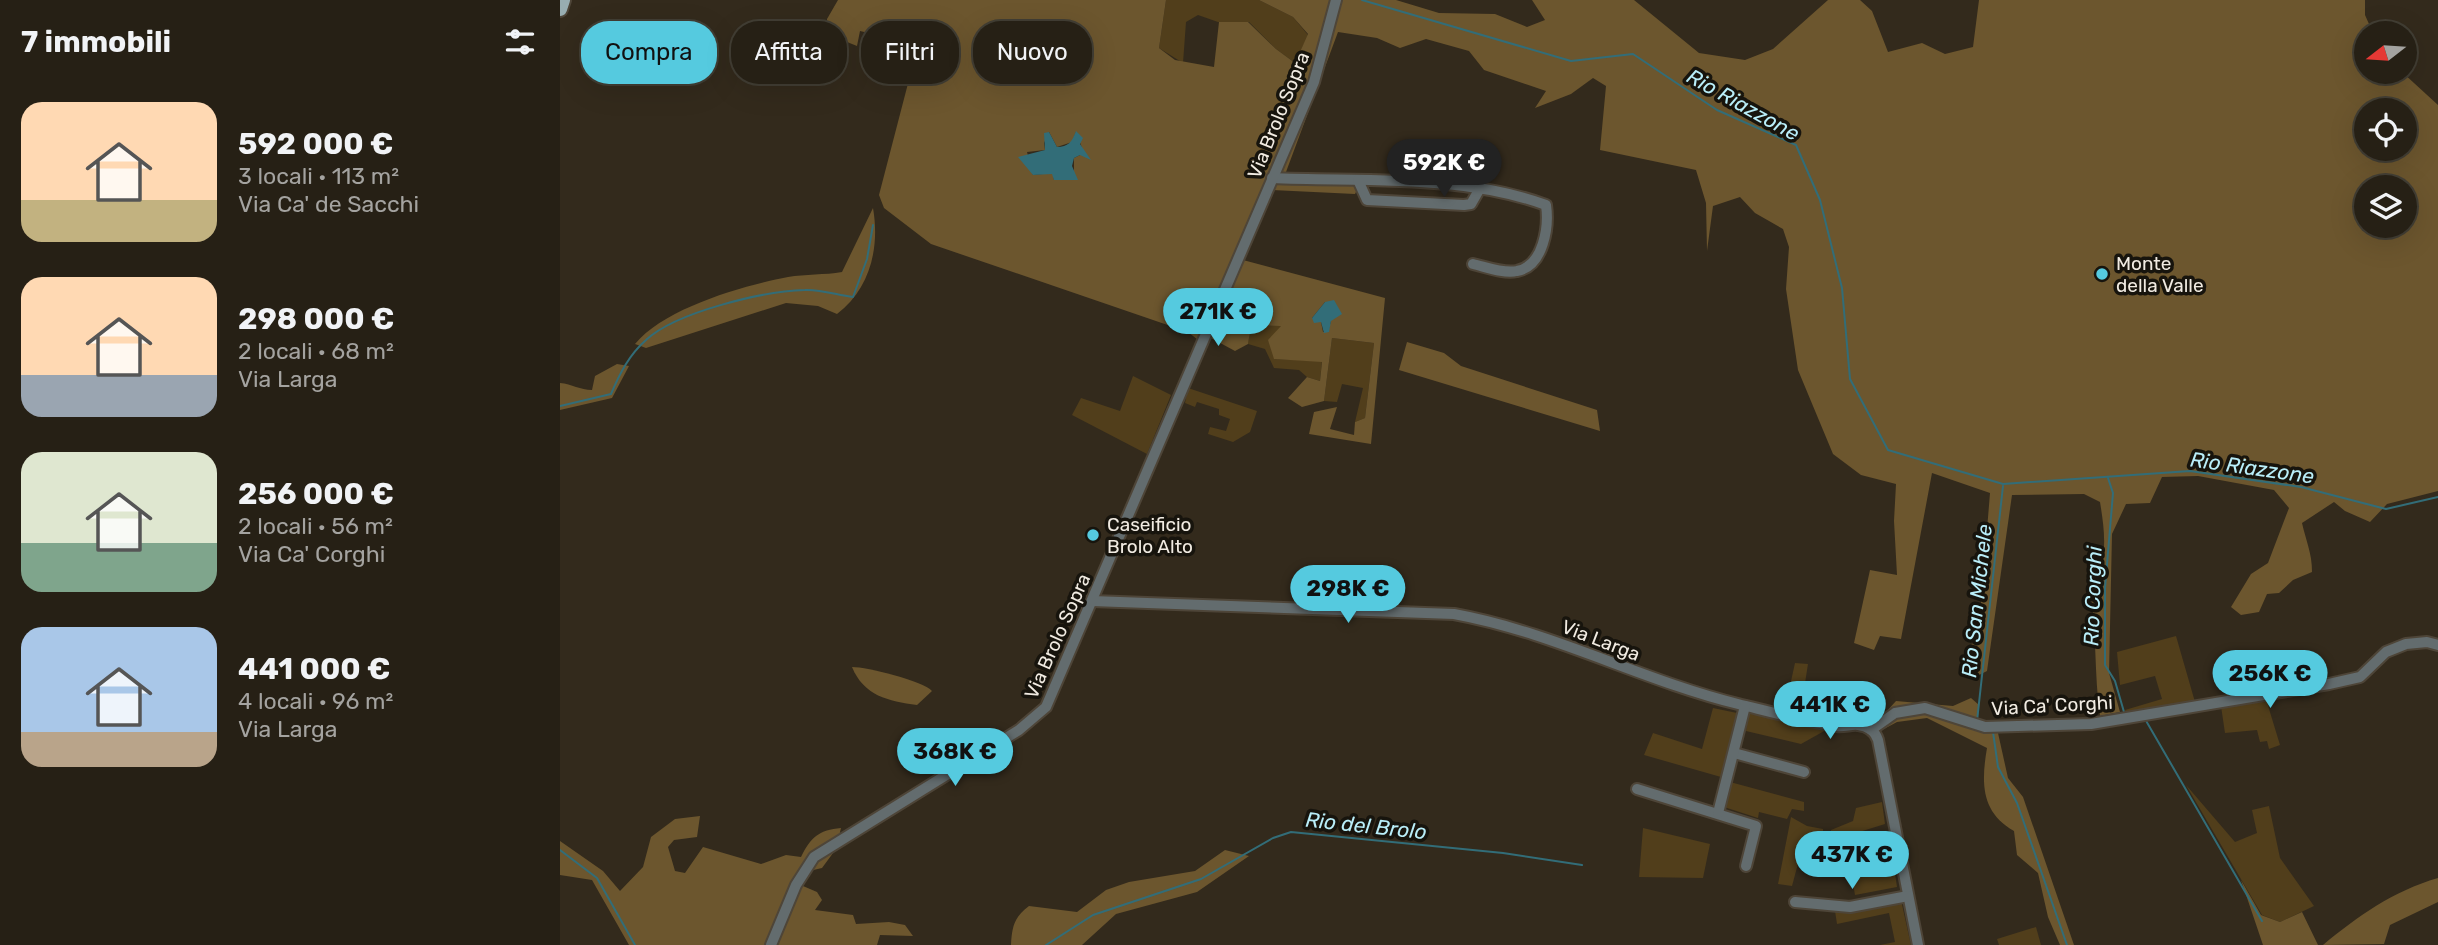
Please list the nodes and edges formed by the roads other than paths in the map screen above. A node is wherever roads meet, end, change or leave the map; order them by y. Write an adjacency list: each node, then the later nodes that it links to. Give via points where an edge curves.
1 (563, 0): 3 (main road)
2 (1335, 4): 4 (street, Via Brolo Sopra, via 1314,82)
3 (560, 9)
4 (1272, 178): 5 (street); 8 (street, Via Brolo Sopra)
5 (1358, 180): 6 (street, via 1444,182); 6 (street, via 1367,201 1464,205 1471,204)
6 (1479, 190): 7 (street, via 1546,205 1548,216 1542,248 1527,267 1516,272)
7 (1473, 264)
8 (1092, 601): 10 (street, Via Larga, via 1454,614 1562,642 1681,688); 19 (street, Via Brolo Sopra, via 1040,716 814,857 796,884)
9 (2438, 645): 11 (street, Via Ca' Corghi, via 2406,644 2386,652 2360,677 2091,724 1984,726 1925,708 1895,713)
10 (1745, 706): 11 (street, Via Larga); 12 (street)
11 (1871, 730): 17 (street, via 1878,740)
12 (1734, 753): 13 (street); 15 (street)
13 (1804, 772)
14 (1637, 789): 15 (street)
15 (1717, 813): 16 (street, via 1756,826)
16 (1746, 866)
17 (1908, 896): 18 (street, via 1850,907); 20 (street)
18 (1794, 902)
19 (771, 945)
20 (1918, 945)

